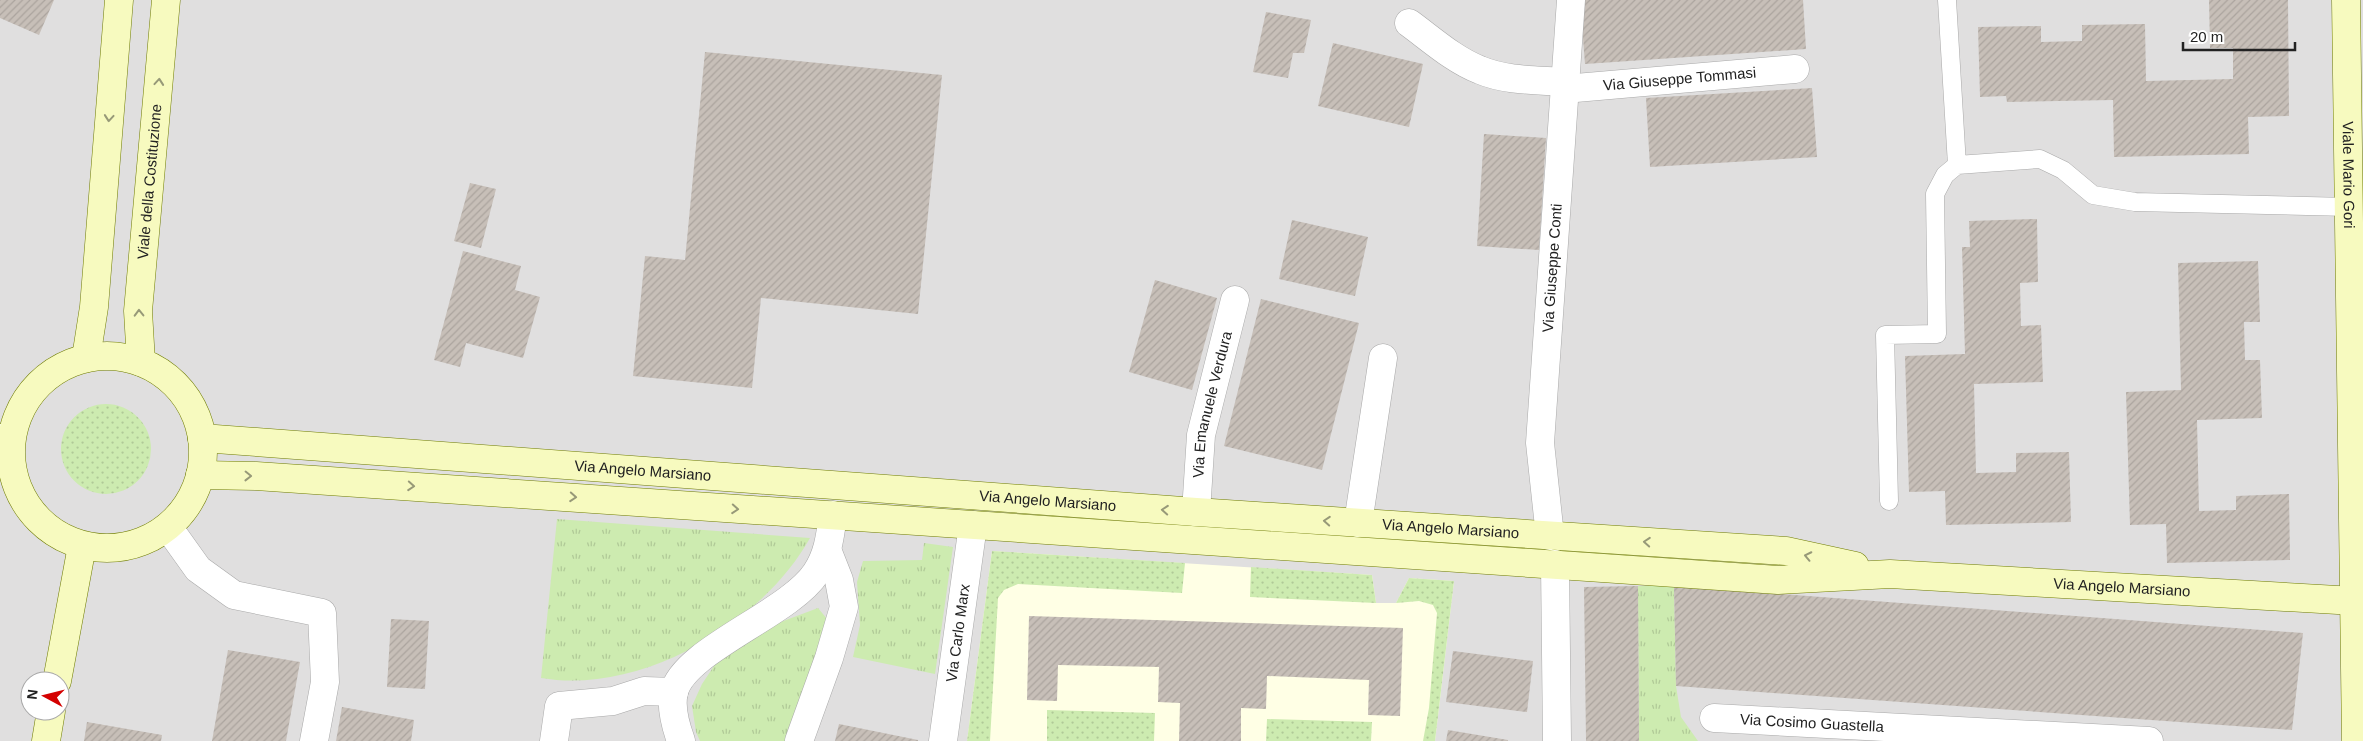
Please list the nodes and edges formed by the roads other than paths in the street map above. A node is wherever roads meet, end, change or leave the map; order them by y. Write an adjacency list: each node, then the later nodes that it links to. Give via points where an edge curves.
1 (119, 0): 12 (street, one-way to 12, via 94,314)
2 (166, 0): 14 (street, Viale della Costituzione, one-way to 2, via 138,311)
3 (1571, 0): 8 (street, Via Giuseppe Conti)
4 (1947, 0): 9 (lane)
5 (2346, 0): 10 (street, Viale Mario Gori)
6 (1409, 23): 8 (street, Via Giuseppe Tommasi, via 1480,70 1507,78)
7 (1795, 69): 8 (street, Via Giuseppe Tommasi)
8 (1564, 85): 25 (street, Via Giuseppe Conti, via 1540,443)
9 (1957, 165): 10 (lane, via 2040,159 2063,170 2093,195 2135,202); 19 (lane, via 1945,175 1935,194 1938,334 1885,335)
10 (2349, 207): 18 (street, Viale Mario Gori)
11 (1235, 300): 20 (street, Via Emanuele Verdura, via 1201,435)
12 (86, 358): 14 (street, via 113,356); 16 (street, via 58,369 35,388)
13 (1383, 358): 22 (street)
14 (141, 362): 15 (street, via 163,374 182,392 195,414)
15 (202, 438): 17 (street); 20 (street, Via Angelo Marsiano, one-way to 15)
16 (5, 440): 26 (street, via 20,495 36,518 57,535)
17 (200, 475): 21 (street, Via Angelo Marsiano, one-way to 21, via 256,476); 24 (street, via 188,503)
18 (2358, 475): 30 (street, Viale Mario Gori)
19 (1889, 501)
20 (1196, 512): 22 (street, Via Angelo Marsiano, one-way to 20)
21 (834, 515): 23 (street, Via Angelo Marsiano); 27 (street)
22 (1358, 523): 25 (street, Via Angelo Marsiano)
23 (973, 525): 28 (street, Via Angelo Marsiano); 40 (street, Via Carlo Marx)
24 (168, 526): 26 (street, via 142,542 112,548); 36 (street, via 198,569 234,595 322,613 325,682)
25 (1550, 536): 29 (street, Via Angelo Marsiano, one-way to 25, via 1786,551)
26 (82, 546): 31 (street)
27 (828, 552): 32 (street, via 815,575 782,604 705,655 683,674); 39 (street, via 839,580 844,608)
28 (1555, 564): 29 (street, Via Angelo Marsiano, via 1778,580); 41 (street)
29 (1890, 574): 30 (street, Via Angelo Marsiano)
30 (2355, 601): 43 (street, Viale Mario Gori)
31 (59, 671)
32 (674, 692): 37 (street, via 644,691 613,701 559,706); 38 (street, via 674,721)
33 (1714, 718): 42 (street, Via Cosimo Guastella)
34 (49, 721): 35 (street)
35 (46, 741)
36 (314, 741)
37 (554, 741)
38 (681, 741)
39 (799, 741)
40 (943, 741)
41 (1557, 741)
42 (2149, 741)
43 (2356, 741)

